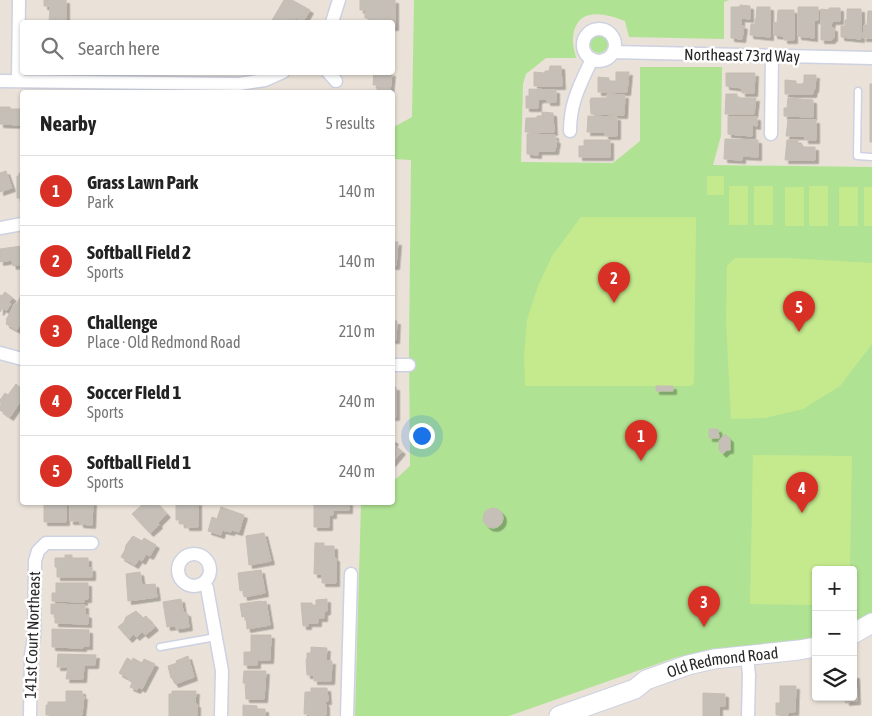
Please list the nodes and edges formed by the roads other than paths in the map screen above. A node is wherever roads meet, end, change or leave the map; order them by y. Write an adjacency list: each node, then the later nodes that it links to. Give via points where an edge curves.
1 (19, 0): 10 (street)
2 (339, 0): 3 (street)
3 (333, 20)
4 (612, 52): 5 (street, Northeast 73rd Way); 7 (street, via 602,60); 7 (street, via 615,45 612,35 603,29 593,30 585,37 583,47)
5 (772, 56): 6 (street, Northeast 73rd Way); 13 (street)
6 (872, 58)
7 (592, 59): 12 (street, via 570,113)
8 (276, 75): 10 (street, via 239,84)
9 (0, 81): 10 (street)
10 (18, 81)
11 (858, 91): 14 (lane, via 857,156)
12 (570, 131)
13 (771, 134)
14 (872, 156)
15 (20, 224): 16 (street)
16 (0, 228)
17 (1, 356): 18 (street)
18 (20, 360)
19 (395, 365): 20 (street)
20 (409, 365)
21 (92, 543): 33 (street, 141st Court Northeast, via 46,543 35,561)
22 (351, 574): 35 (street)
23 (204, 583): 27 (street)
24 (872, 623): 25 (main road)
25 (857, 632)
26 (872, 636): 28 (main road)
27 (216, 637): 29 (lane); 34 (street, via 222,671)
28 (857, 644)
29 (160, 647)
30 (812, 648): 32 (main road, Old Redmond Road)
31 (812, 658): 32 (main road, Old Redmond Road)
32 (748, 660): 36 (main road, Old Redmond Road, via 648,692 635,690); 37 (street)
33 (30, 716)
34 (222, 716)
35 (347, 716)
36 (558, 716)
37 (748, 716)

